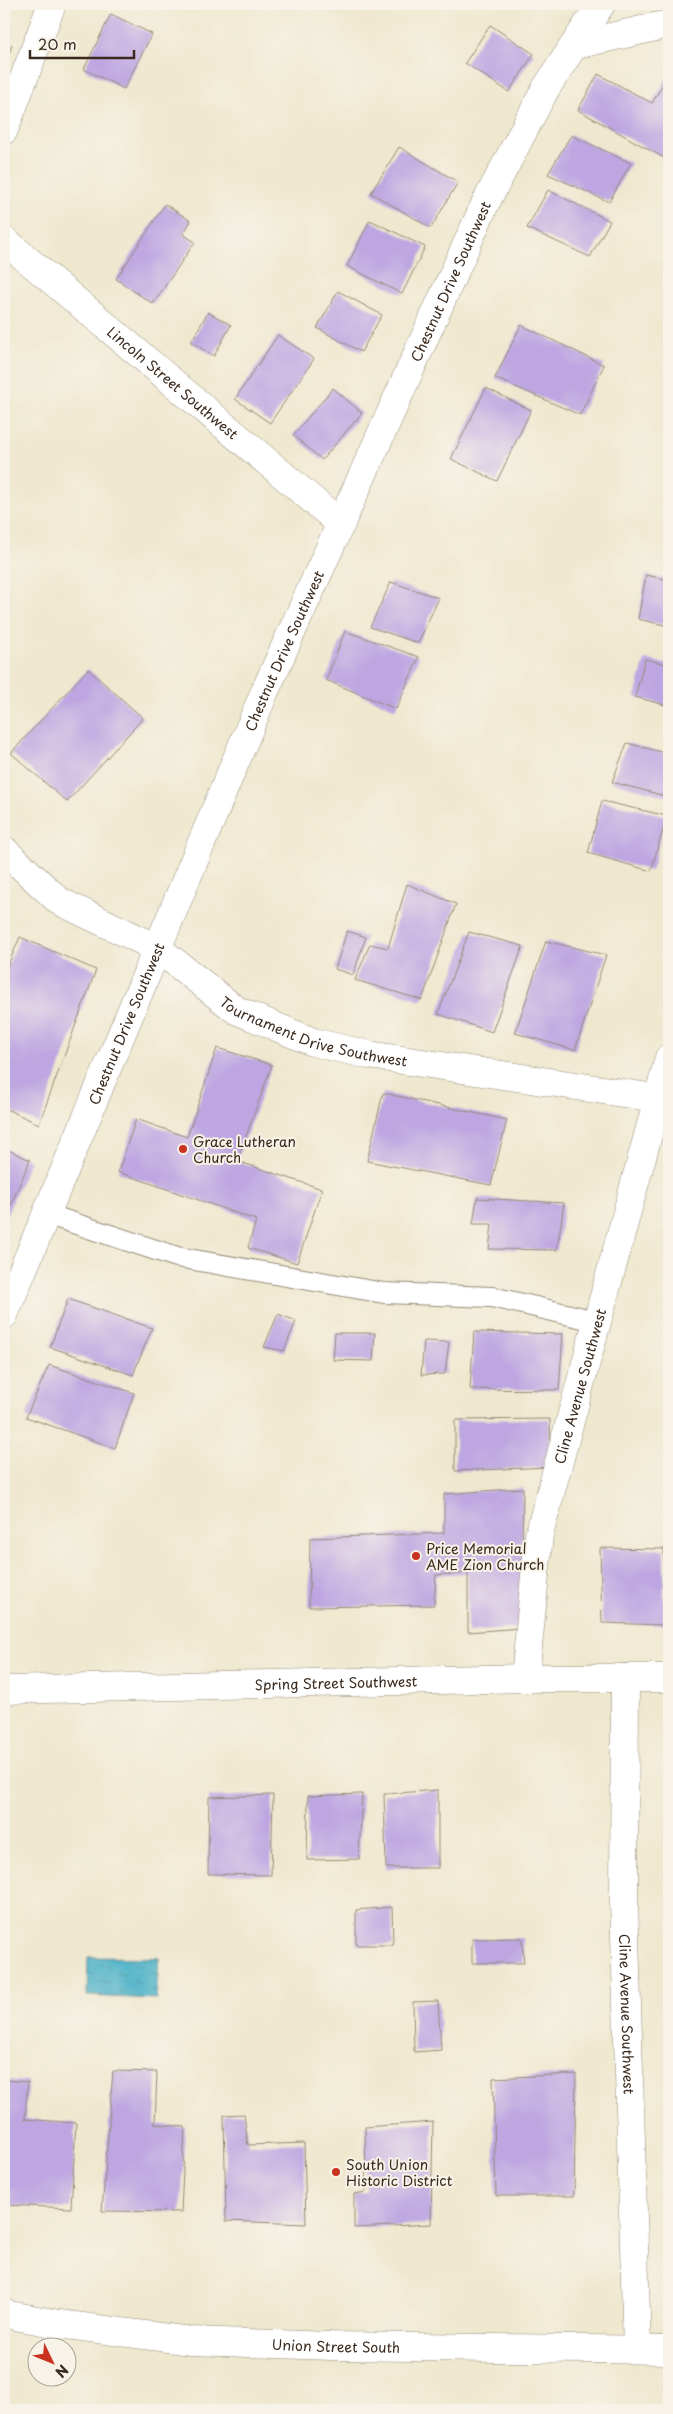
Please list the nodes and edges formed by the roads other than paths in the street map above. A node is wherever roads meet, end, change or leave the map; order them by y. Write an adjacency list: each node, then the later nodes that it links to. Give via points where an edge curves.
1 (52, 4): 5 (street)
2 (601, 4): 4 (street, Chestnut Drive Southwest)
3 (669, 24): 4 (street)
4 (575, 44): 7 (street, Chestnut Drive Southwest, via 546,88 485,204)
5 (4, 130)
6 (4, 240): 7 (street, Lincoln Street Southwest)
7 (341, 524): 9 (street, Chestnut Drive Southwest, via 265,691)
8 (4, 850): 9 (street, Tournament Drive Southwest, via 59,900)
9 (157, 948): 11 (street, Tournament Drive Southwest, via 236,1010 313,1042 369,1055); 12 (street, Chestnut Drive Southwest)
10 (669, 1058): 11 (street, Cline Avenue Southwest)
11 (664, 1099): 14 (street, Cline Avenue Southwest)
12 (46, 1214): 13 (street, Chestnut Drive Southwest); 14 (lane, via 177,1256 384,1293 492,1297)
13 (4, 1315)
14 (596, 1321): 15 (street, Cline Avenue Southwest, via 539,1535)
15 (525, 1678): 16 (street, Spring Street Southwest); 18 (street, Spring Street Southwest)
16 (625, 1678): 17 (street, Spring Street Southwest); 20 (street, Cline Avenue Southwest, via 625,1909)
17 (669, 1678)
18 (4, 1690)
19 (4, 2314): 20 (street, Union Street South, via 192,2341 331,2346)
20 (637, 2349): 21 (street, Union Street South)
21 (669, 2350)

